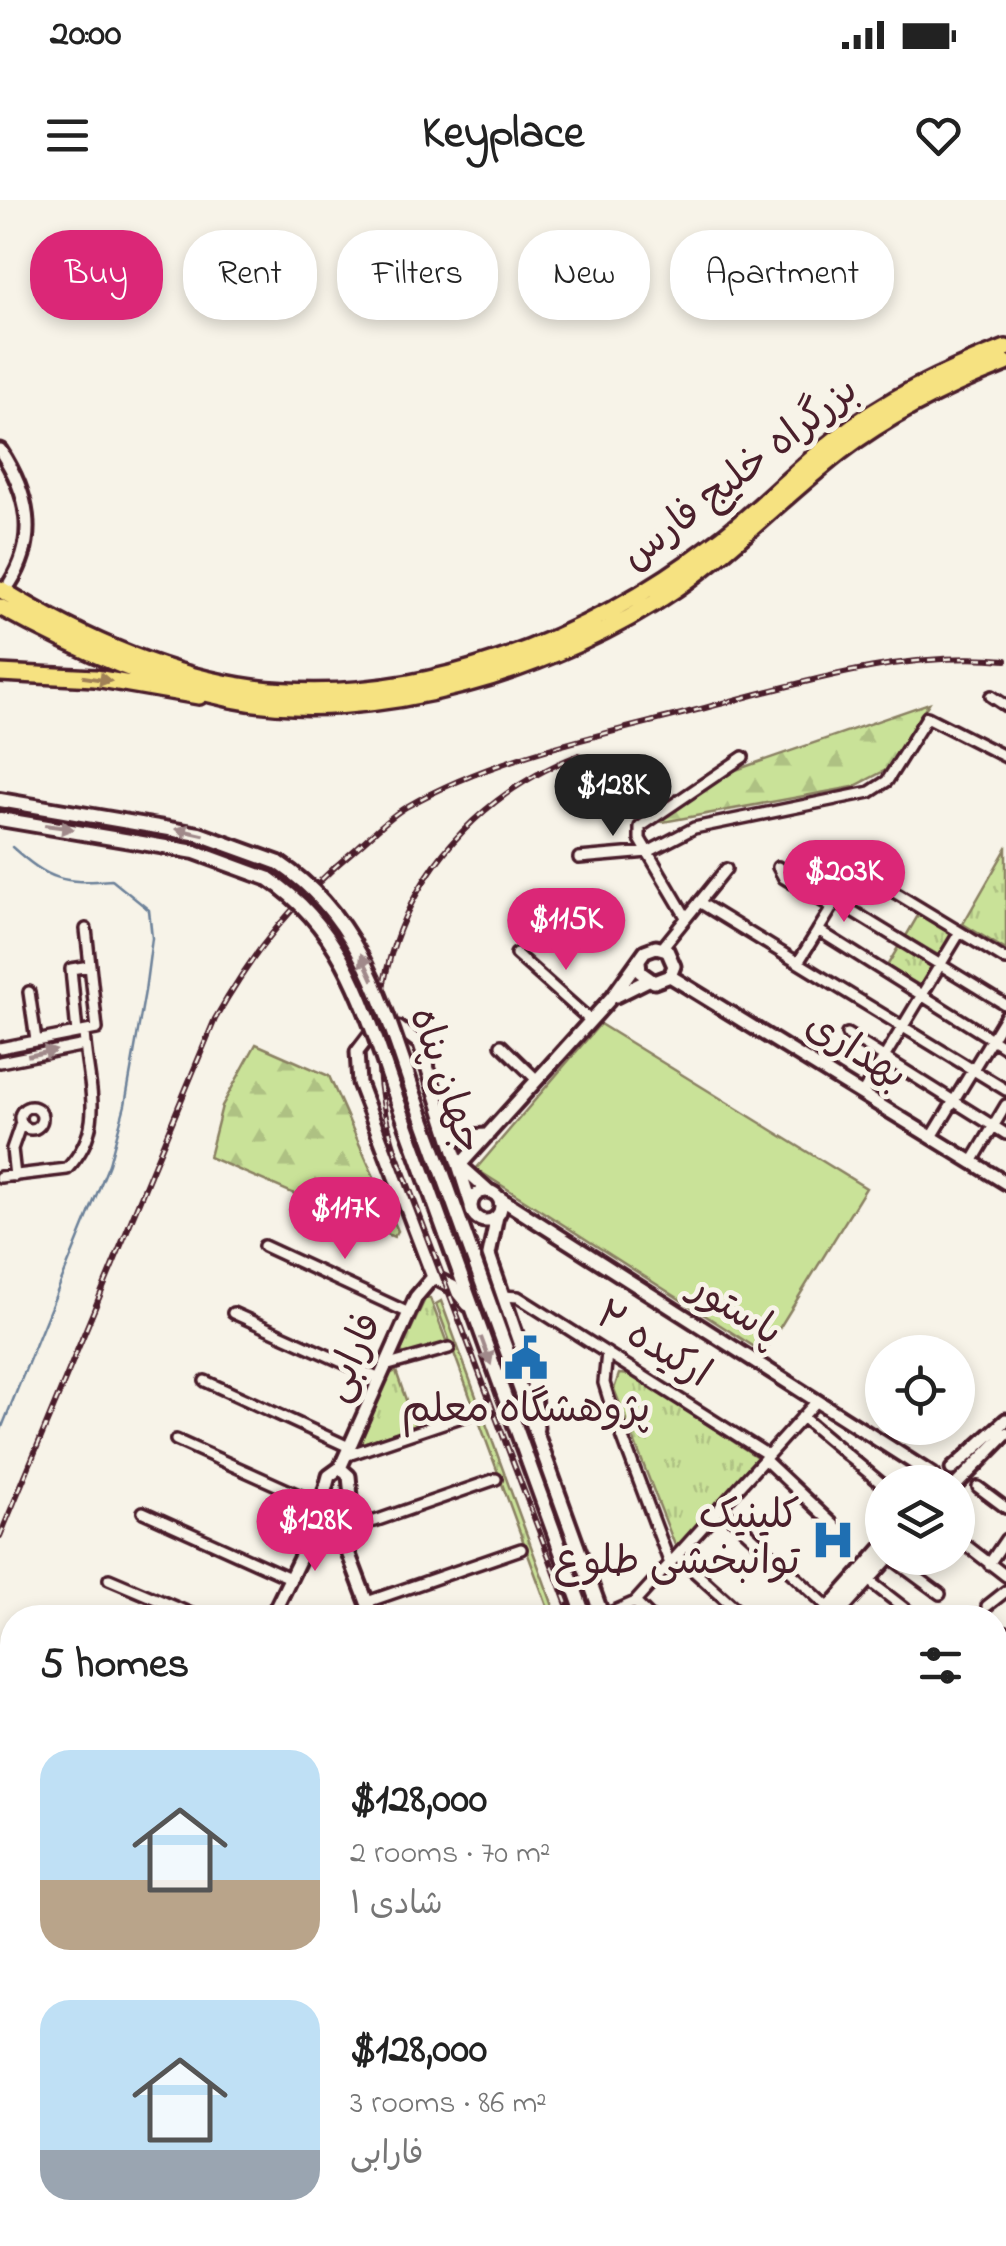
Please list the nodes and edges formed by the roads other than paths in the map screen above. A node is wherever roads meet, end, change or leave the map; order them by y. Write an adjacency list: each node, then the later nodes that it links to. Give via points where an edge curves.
1 (1006, 348): 4 (main road, بزرگراه خلیج فارس, via 941,374 866,416 720,539 624,604 470,668 336,689 250,687 94,639)
2 (1006, 362): 8 (main road, بزرگراه خلیج فارس, via 876,427 676,588 576,644 510,670 412,694 288,706)
3 (0, 450): 4 (street, via 28,509 27,544)
4 (5, 586)
5 (0, 607): 8 (main road, بزرگراه خلیج فارس, via 106,659)
6 (0, 673): 8 (main road, one-way to 8, via 95,678)
7 (991, 696): 9 (street)
8 (233, 699)
9 (1006, 706)
10 (743, 757): 14 (street, via 644,821 640,840)
11 (1006, 757): 14 (street, via 927,717 887,780 870,792 694,828)
12 (0, 800): 87 (main road, جهان پناه, one-way to 12, bridge, via 373,978 348,929 279,863 199,834)
13 (0, 819): 74 (main road, جهان پناه, one-way to 74, bridge, via 194,852 290,892 333,940 356,985)
14 (648, 852): 15 (street); 20 (street)
15 (579, 858)
16 (778, 867): 19 (street, via 784,878)
17 (726, 869): 18 (street)
18 (699, 902): 20 (street); 28 (street)
19 (834, 904): 22 (street); 23 (street, via 856,869); 29 (street)
20 (686, 917): 24 (street)
21 (86, 929): 30 (street)
22 (818, 930): 28 (street); 34 (street)
23 (960, 932): 27 (street); 29 (street)
24 (662, 948): 26 (street, via 645,951); 31 (street, via 673,960)
25 (516, 954): 38 (street)
26 (639, 960): 32 (street); 35 (street)
27 (1006, 960)
28 (799, 962): 39 (street)
29 (940, 964): 34 (street); 36 (street)
30 (90, 966): 40 (street, via 97,1029); 40 (street, via 71,969)
31 (670, 976): 32 (street); 53 (street, بهداری)
32 (648, 980): 35 (street)
33 (29, 992): 43 (street)
34 (921, 995): 39 (street); 42 (street)
35 (612, 997): 38 (street)
36 (1006, 1004)
37 (1006, 1015): 42 (street)
38 (590, 1021): 51 (street)
39 (902, 1026): 48 (street); 50 (street)
40 (80, 1032): 43 (street); 44 (street)
41 (847, 1034): 48 (street)
42 (992, 1039): 47 (street); 50 (street)
43 (36, 1040): 46 (street)
44 (85, 1045): 49 (street, one-way to 44); 65 (street, via 94,1132 67,1169)
45 (501, 1045): 51 (street)
46 (0, 1048)
47 (1006, 1048)
48 (883, 1057): 53 (street); 54 (street)
49 (0, 1062)
50 (973, 1069): 52 (street); 54 (street)
51 (537, 1080): 60 (street)
52 (1006, 1090)
53 (862, 1094): 61 (street, بهداری)
54 (954, 1101): 57 (street); 61 (street)
55 (1006, 1105): 57 (street)
56 (21, 1123): 65 (street, via 12,1149)
57 (994, 1126): 59 (street); 62 (street)
58 (449, 1129): 60 (street); 63 (street); 72 (street, via 416,1038 392,1027 367,1035 356,1059 359,1083)
59 (1006, 1134)
60 (488, 1135): 63 (street)
61 (932, 1137): 62 (street, بهداری)
62 (972, 1162): 66 (street, بهداری)
63 (460, 1165): 67 (street); 68 (street)
64 (0, 1176): 65 (street)
65 (15, 1176)
66 (1006, 1182)
67 (494, 1194): 68 (street, via 479,1192); 69 (street); 70 (street)
68 (470, 1205): 69 (street, پاستور, via 482,1221)
69 (499, 1214): 70 (street, پاستور); 73 (street, via 488,1246)
70 (522, 1214): 81 (street, پاستور)
71 (264, 1246): 76 (street)
72 (433, 1277): 74 (street, via 454,1287); 76 (street, فارابی)
73 (502, 1296): 78 (street, ارکیده ۲, via 518,1297); 87 (street, via 532,1384)
74 (471, 1308): 120 (main road, جهان پناه, one-way to 120)
75 (232, 1313): 79 (street)
76 (410, 1313): 79 (street, فارابی)
77 (449, 1348): 79 (street)
78 (607, 1353): 89 (street, ارکیده ۲); 105 (street, via 604,1383)
79 (383, 1373): 88 (street, فارابی)
80 (204, 1381): 88 (street)
81 (816, 1402): 83 (street); 90 (street, پاستور)
82 (472, 1414): 88 (street)
83 (802, 1417): 89 (street); 93 (street)
84 (1006, 1420): 91 (street)
85 (1005, 1437): 92 (street)
86 (176, 1440): 98 (street)
87 (538, 1442): 121 (main road, جهان پناه)
88 (345, 1457): 98 (street, فارابی, via 329,1476); 100 (street, via 351,1514)
89 (766, 1457): 96 (street); 101 (street, ارکیده ۲)
90 (911, 1465)
91 (957, 1465)
92 (975, 1466)
93 (865, 1470)
94 (496, 1479): 100 (street, via 375,1521)
95 (978, 1486): 97 (street)
96 (720, 1508): 105 (street); 125 (street)
97 (1006, 1508)
98 (322, 1509): 100 (street); 111 (street)
99 (142, 1512): 111 (street)
100 (341, 1525): 115 (street)
101 (850, 1540)
102 (1006, 1540): 106 (street)
103 (521, 1549): 115 (street)
104 (975, 1553): 106 (street)
105 (673, 1560): 116 (street); 124 (street)
106 (989, 1564): 110 (street)
107 (865, 1570): 126 (street)
108 (873, 1575): 113 (street)
109 (913, 1575): 114 (street)
110 (1006, 1576)
111 (290, 1578): 118 (street)
112 (109, 1579): 117 (street)
113 (868, 1580): 127 (street); 128 (street)
114 (940, 1594)
115 (367, 1602): 119 (street)
116 (634, 1602): 122 (street); 123 (street)
117 (170, 1605)
118 (277, 1605)
119 (368, 1605)
120 (581, 1605)
121 (599, 1605)
122 (628, 1605)
123 (637, 1605)
124 (730, 1605)
125 (821, 1605)
126 (839, 1605)
127 (842, 1605)
128 (901, 1605)

